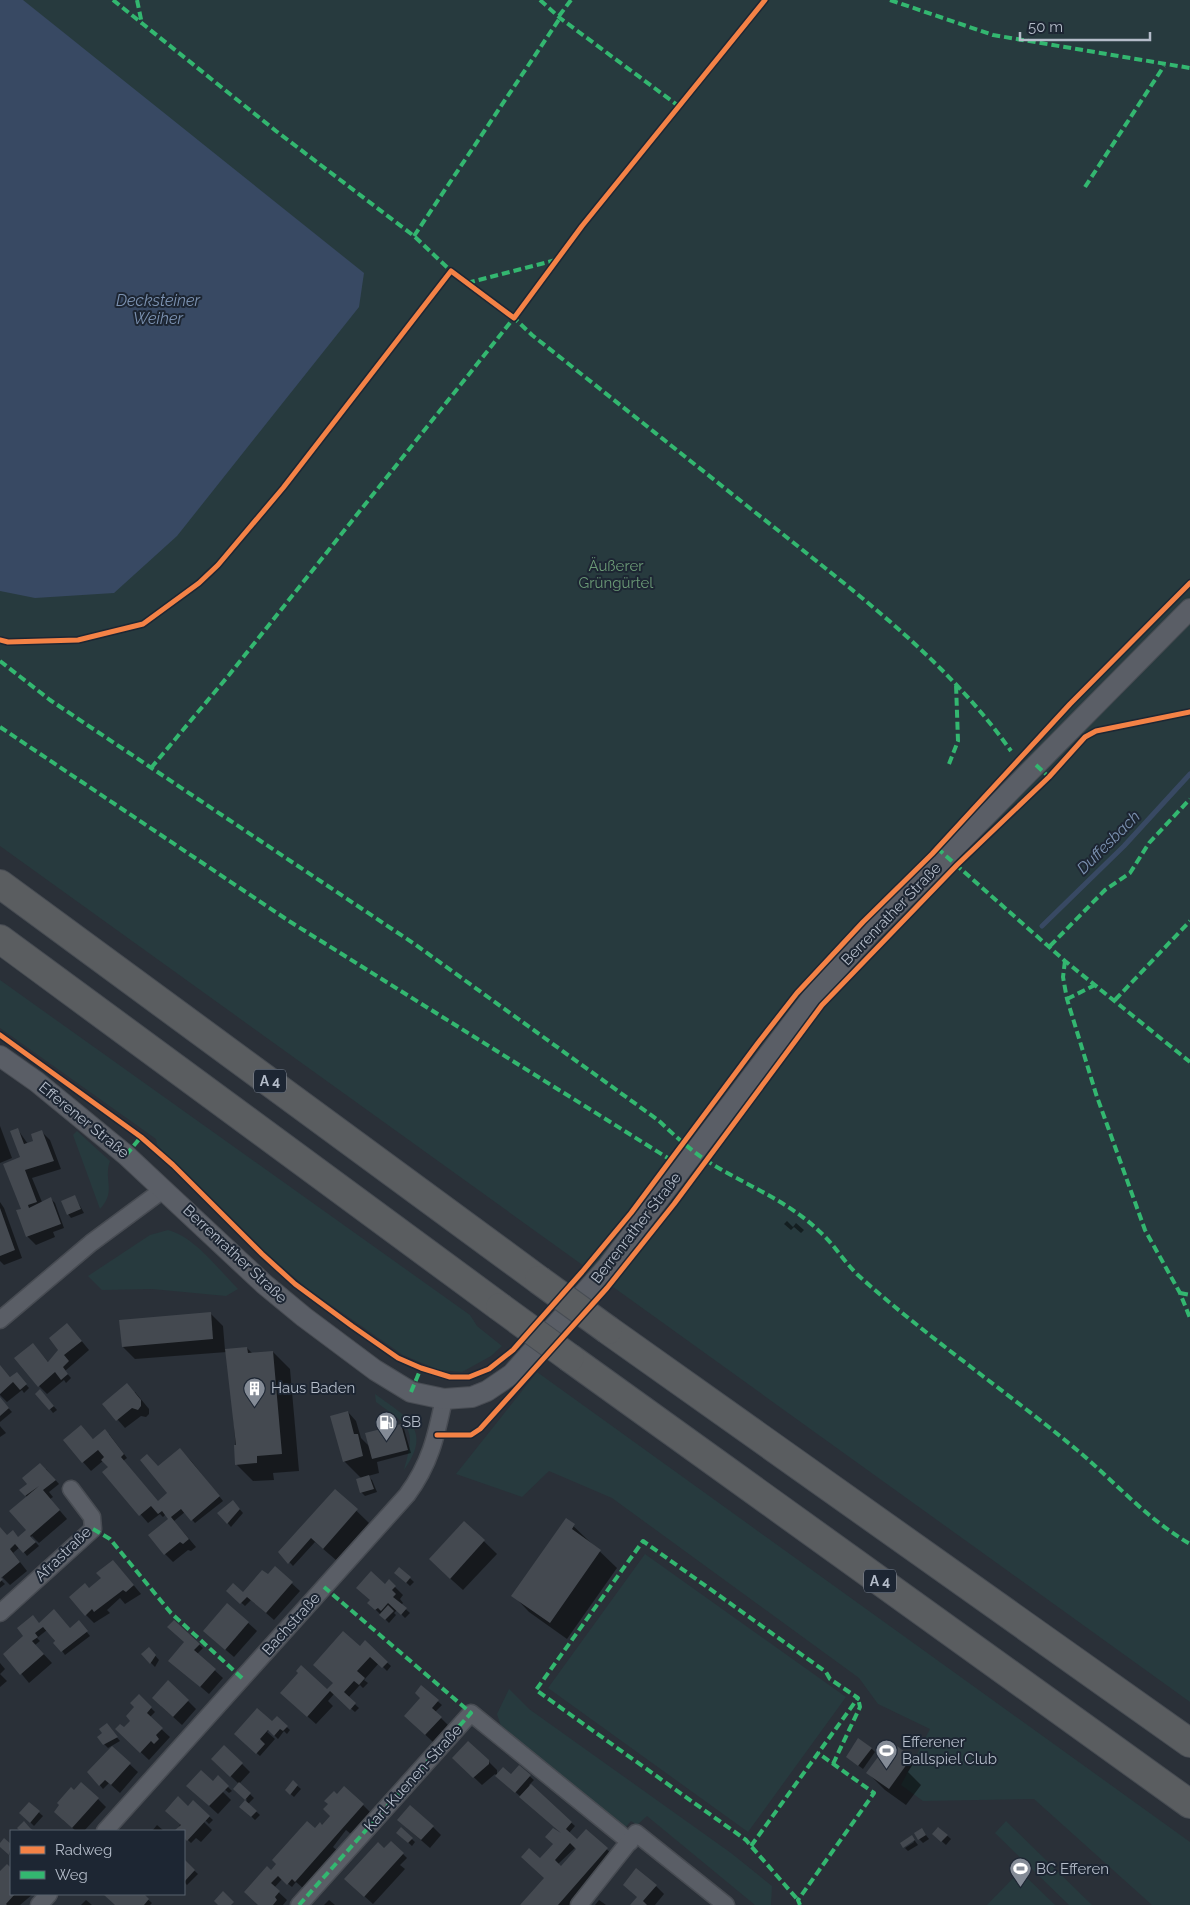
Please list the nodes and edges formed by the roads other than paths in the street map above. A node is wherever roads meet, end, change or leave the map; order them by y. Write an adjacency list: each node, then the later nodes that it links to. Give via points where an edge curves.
1 (1190, 609): 7 (street, Berrenrather Straße, via 871,932 813,996 608,1266 512,1374 472,1397)
2 (0, 884): 10 (highway, A 4, bridge, via 608,1330)
3 (0, 939): 11 (highway, A 4, bridge, via 570,1358)
4 (0, 1056): 5 (street, Efferener Straße, via 126,1154)
5 (164, 1189): 6 (street, via 91,1243); 7 (street, Berrenrather Straße, via 264,1284 338,1344 400,1387)
6 (0, 1320)
7 (444, 1399): 12 (street, Bachstraße, via 430,1456 420,1478 407,1495)
8 (71, 1488): 9 (street, Afrastraße, via 92,1517 93,1529)
9 (0, 1613)
10 (1190, 1743)
11 (1190, 1804)
12 (106, 1830)
13 (633, 1837): 16 (street, Karl-Kuenen-Straße, via 471,1713); 17 (street); 18 (street)
14 (48, 1895): 15 (street)
15 (39, 1905)
16 (299, 1905)
17 (579, 1905)
18 (726, 1905)

